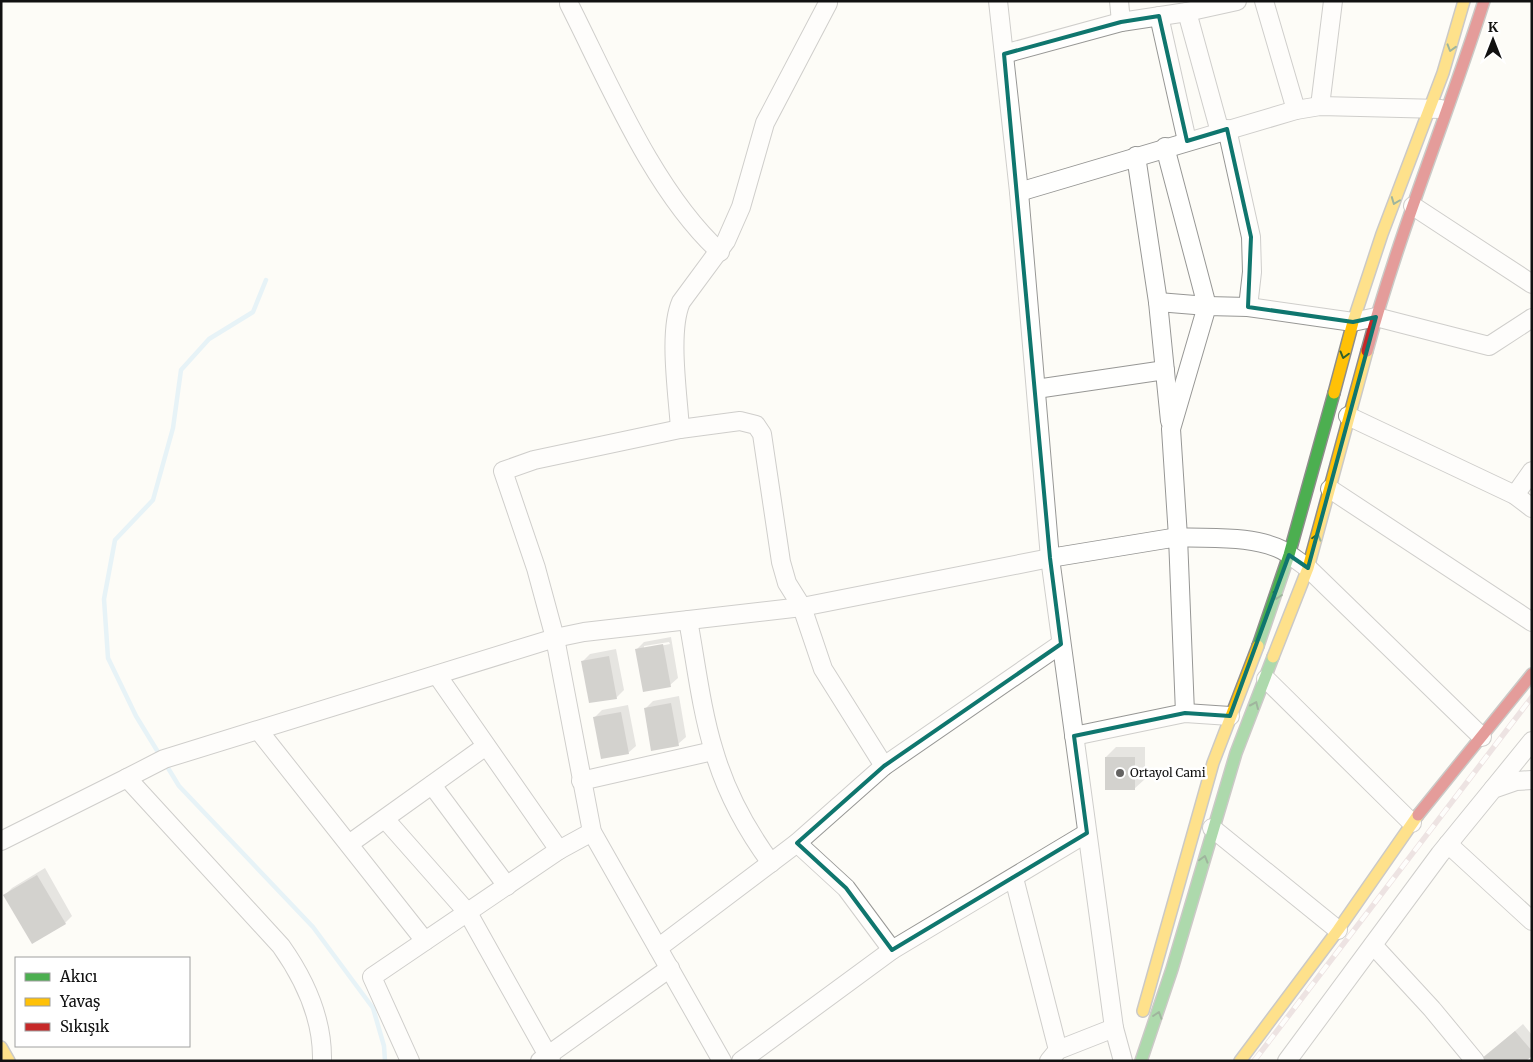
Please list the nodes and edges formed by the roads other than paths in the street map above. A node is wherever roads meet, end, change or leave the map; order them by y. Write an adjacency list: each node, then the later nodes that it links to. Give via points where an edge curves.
1 (998, 1): 13 (street)
2 (1120, 1): 12 (street)
3 (1237, 1): 10 (street)
4 (1264, 1): 17 (street)
5 (1333, 1): 14 (street)
6 (1464, 1): 15 (main road, one-way to 15)
7 (1484, 1): 16 (main road)
8 (828, 2): 24 (street, via 773,105 758,142 741,207)
9 (569, 4): 24 (street, via 634,133 679,207 702,236)
10 (1187, 12): 11 (street); 18 (street)
11 (1159, 16): 12 (street); 19 (street)
12 (1121, 22): 13 (street)
13 (1004, 54): 22 (street)
14 (1320, 106): 15 (street); 17 (street)
15 (1431, 108): 16 (street); 31 (main road, one-way to 31, via 1382,234)
16 (1448, 109): 23 (main road)
17 (1296, 110): 18 (street)
18 (1223, 131): 19 (street); 28 (street, via 1251,237)
19 (1187, 141): 20 (street)
20 (1165, 147): 21 (street); 27 (street)
21 (1136, 156): 22 (street); 26 (street)
22 (1019, 192): 33 (street)
23 (1413, 206): 25 (street); 29 (main road)
24 (720, 252): 35 (street, via 677,311 675,331)
25 (1532, 284)
26 (1158, 302): 27 (street); 32 (street)
27 (1207, 306): 28 (street); 36 (street)
28 (1248, 307): 31 (street)
29 (1376, 317): 30 (street, via 1489,346); 31 (street); 34 (main road)
30 (1532, 318)
31 (1353, 322): 42 (main road, one-way to 42)
32 (1165, 370): 33 (street); 36 (street)
33 (1036, 389): 43 (street)
34 (1348, 416): 38 (main road); 39 (street)
35 (680, 429): 45 (street, via 745,421 760,429 784,572); 48 (street, via 534,460 503,471 536,568)
36 (1171, 429): 41 (street)
37 (1532, 471): 39 (street)
38 (1330, 489): 44 (main road, one-way to 38); 47 (street)
39 (1515, 495): 40 (street)
40 (1532, 508)
41 (1178, 537): 42 (street, via 1264,544); 43 (street); 53 (street)
42 (1290, 555): 44 (street); 54 (main road, one-way to 54)
43 (1050, 558): 45 (street); 49 (street)
44 (1308, 568): 52 (main road); 57 (street)
45 (802, 607): 46 (street); 61 (street, via 823,669)
46 (688, 620): 48 (street); 60 (street)
47 (1532, 622)
48 (555, 638): 51 (street); 64 (street)
49 (1061, 644): 56 (street); 61 (street)
50 (1532, 674): 57 (main road)
51 (437, 675): 55 (street); 59 (street)
52 (1266, 679): 68 (street); 69 (main road, one-way to 52, via 1236,752)
53 (1185, 712): 54 (street); 56 (street)
54 (1230, 716): 98 (main road, via 1205,790 1138,1029)
55 (259, 731): 62 (street, via 164,759); 74 (street)
56 (1074, 736): 71 (street)
57 (1482, 737): 68 (main road)
58 (1532, 741): 66 (street)
59 (486, 746): 65 (street); 76 (street)
60 (713, 751): 64 (street); 77 (street, via 742,819)
61 (884, 766): 73 (street)
62 (127, 778): 72 (street); 93 (street, via 281,946 296,967 317,1019)
63 (1532, 780): 66 (street, via 1516,781)
64 (581, 781): 70 (street)
65 (432, 785): 67 (street); 79 (street)
66 (1493, 789): 75 (street)
67 (385, 819): 74 (street); 80 (street)
68 (1412, 824): 82 (main road)
69 (1212, 828): 82 (street); 98 (main road, one-way to 69, via 1172,969)
70 (592, 832): 76 (street); 85 (street)
71 (1087, 833): 78 (street); 88 (street)
72 (1, 841)
73 (798, 843): 77 (street); 86 (street, via 846,888)
74 (349, 844): 83 (street)
75 (1448, 844): 81 (street); 84 (street)
76 (559, 850): 79 (street)
77 (771, 863): 85 (street)
78 (1014, 878): 86 (street); 90 (street)
79 (507, 886): 80 (street)
80 (468, 913): 83 (street); 91 (street)
81 (1532, 921)
82 (1338, 930): 99 (main road)
83 (425, 941): 94 (street, via 372,977)
84 (1373, 945): 100 (street); 101 (street)
85 (658, 948): 87 (street)
86 (892, 950): 96 (street)
87 (670, 968): 91 (street); 95 (street)
88 (1114, 1028): 90 (street); 97 (street)
89 (1, 1047): 92 (main road)
90 (1054, 1055)
91 (546, 1059)
92 (9, 1061)
93 (322, 1061)
94 (410, 1061)
95 (722, 1061)
96 (741, 1061)
97 (1123, 1061)
98 (1140, 1061)
99 (1240, 1061)
100 (1287, 1061)
101 (1475, 1061)

